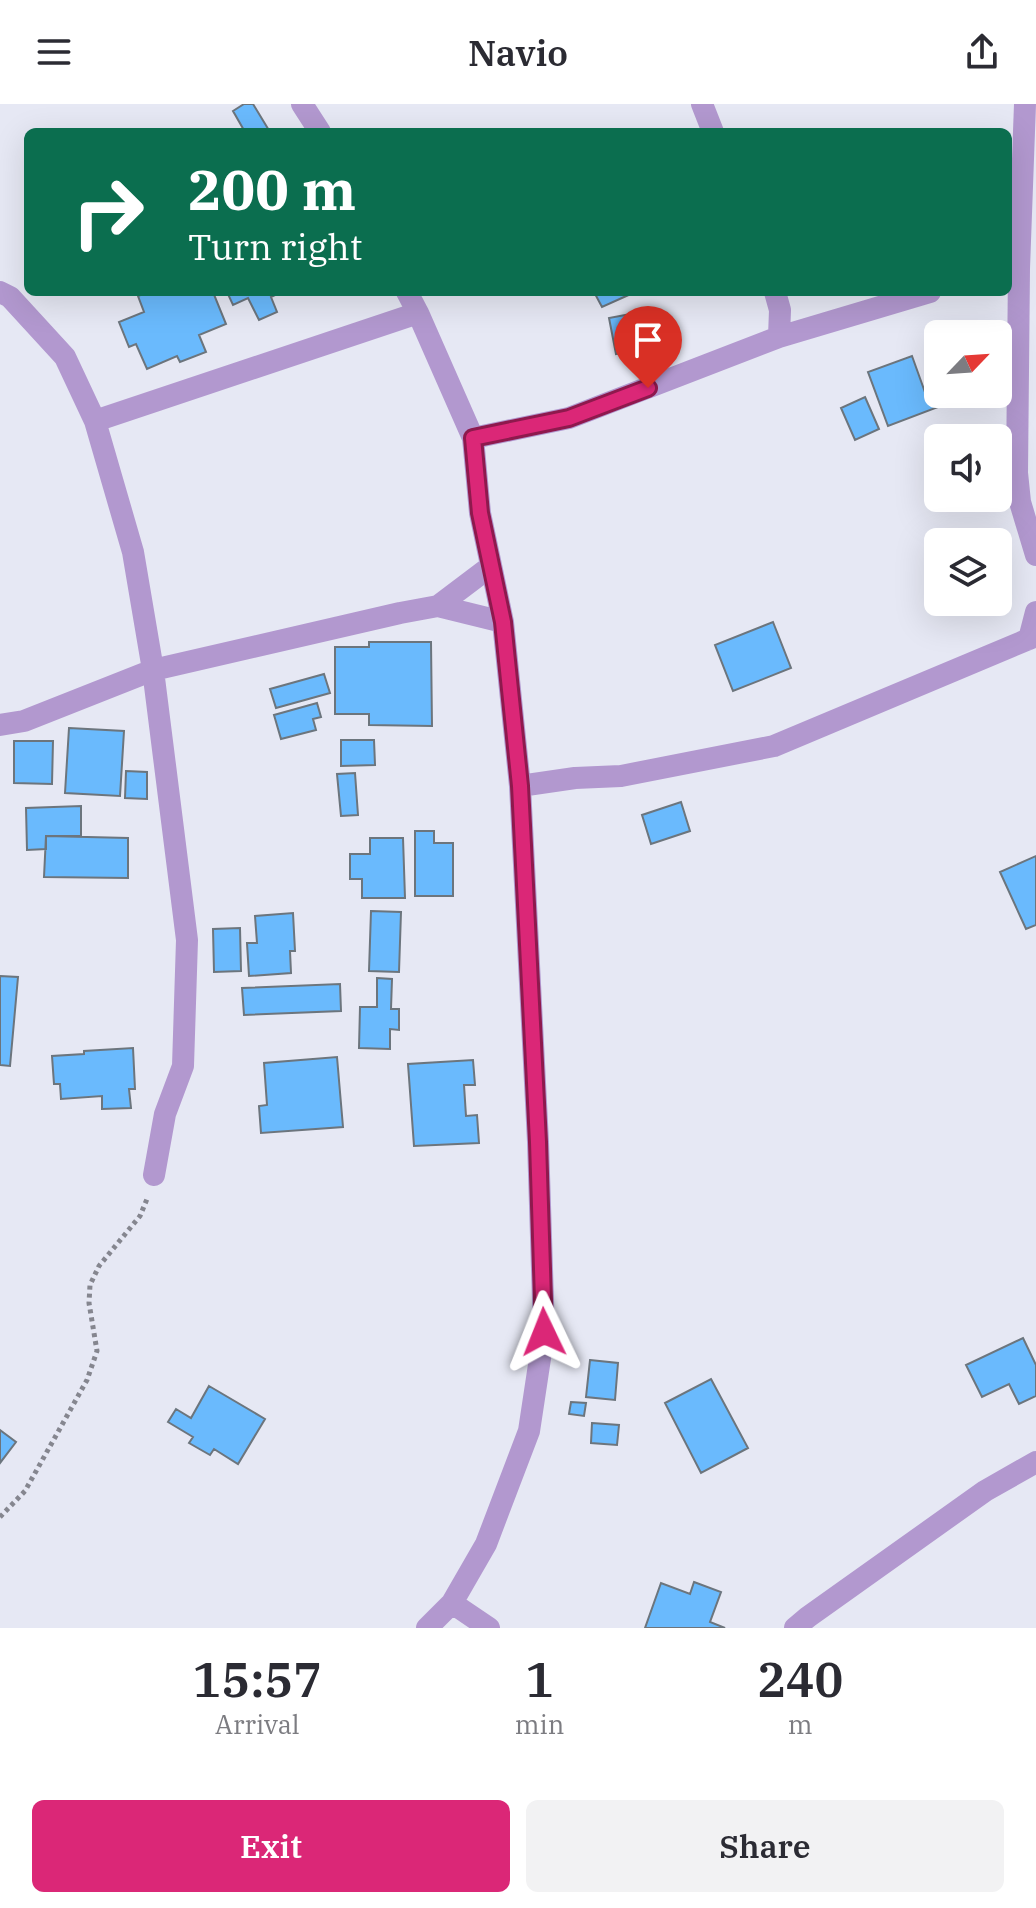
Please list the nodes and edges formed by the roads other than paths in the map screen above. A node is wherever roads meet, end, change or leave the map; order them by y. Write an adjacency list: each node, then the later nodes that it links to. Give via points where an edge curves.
1 (302, 104): 4 (street)
2 (702, 104): 5 (street)
3 (1025, 104): 6 (street)
4 (317, 128)
5 (711, 128)
6 (1021, 270): 15 (street, via 1017,473)
7 (0, 292): 13 (street, via 65,357)
8 (409, 296): 11 (street)
9 (776, 296): 12 (street)
10 (917, 296): 12 (street)
11 (418, 313): 13 (street); 14 (street)
12 (779, 337): 14 (street, via 569,418)
13 (95, 421): 21 (street, via 133,552)
14 (473, 438): 16 (street)
15 (1036, 555)
16 (491, 566): 17 (street); 19 (street)
17 (438, 606): 19 (street); 21 (street)
18 (1036, 612): 20 (street)
19 (503, 622): 23 (street)
20 (1032, 638): 23 (street, via 774,746 621,776)
21 (153, 670): 22 (street, via 24,721); 24 (street, via 187,940 183,1066 165,1114)
22 (0, 725)
23 (520, 786): 26 (street, via 544,1332 529,1431 486,1544)
24 (154, 1175)
25 (1036, 1462): 29 (street, via 985,1491)
26 (452, 1603): 27 (street); 28 (street)
27 (427, 1628)
28 (489, 1628)
29 (795, 1628)

